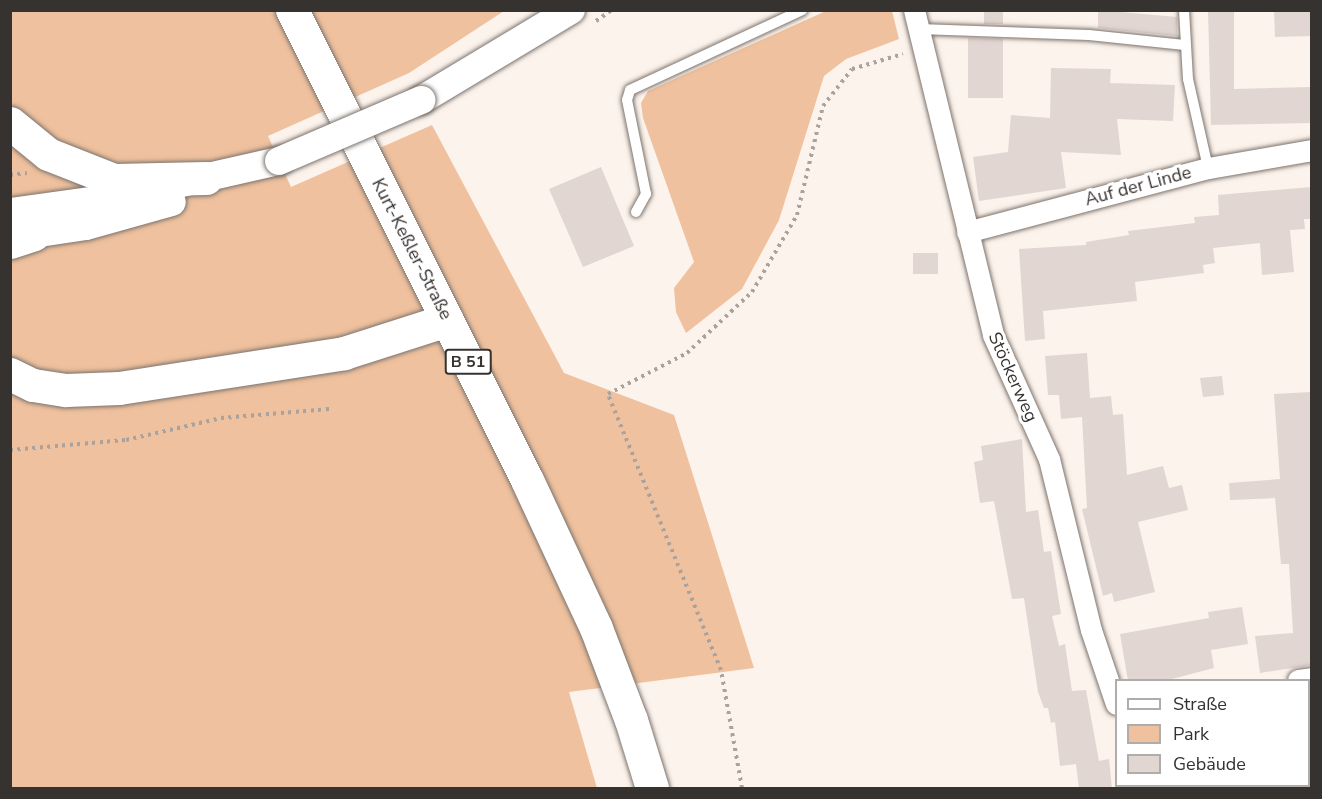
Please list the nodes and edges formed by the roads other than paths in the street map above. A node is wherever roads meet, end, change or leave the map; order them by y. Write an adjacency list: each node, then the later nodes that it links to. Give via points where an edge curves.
1 (292, 10): 16 (main road, Kurt-Keßler-Straße / B 51)
2 (571, 10): 10 (main road, bridge, via 421,100 279,161)
3 (802, 10): 13 (lane, via 630,90 627,100 646,194)
4 (1184, 10): 6 (lane)
5 (919, 29): 6 (lane, via 1078,34); 14 (street, Stöckerweg)
6 (1184, 45): 9 (lane, via 1194,115)
7 (10, 123): 11 (main road, via 48,154 114,180)
8 (1311, 150): 9 (street, Auf der Linde)
9 (1208, 168): 14 (street, Auf der Linde)
10 (251, 169): 11 (main road); 15 (main road, via 131,216)
11 (206, 178): 12 (main road, via 120,197)
12 (10, 212)
13 (636, 212)
14 (967, 232): 18 (street, Stöckerweg, via 993,335 1049,459 1091,630)
15 (18, 238)
16 (447, 320): 17 (main road, via 344,353 119,388 66,390 33,385); 19 (main road, Kurt-Keßler-Straße / B 51, via 596,628 632,720)
17 (10, 374)
18 (1115, 701)
19 (652, 789)

